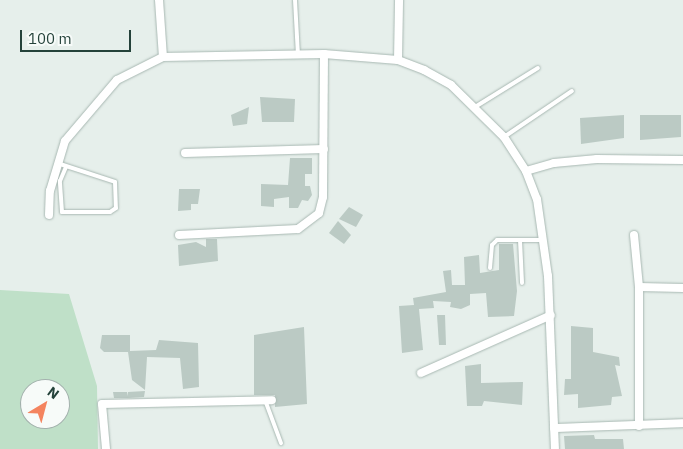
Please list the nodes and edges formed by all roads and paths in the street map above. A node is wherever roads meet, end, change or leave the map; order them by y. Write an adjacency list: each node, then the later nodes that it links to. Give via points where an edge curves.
1 (159, 0): 6 (street)
2 (295, 0): 5 (lane)
3 (399, 0): 7 (street)
4 (324, 54): 5 (street); 7 (street); 12 (street)
5 (298, 55): 6 (street)
6 (163, 56): 15 (street, via 124,76 97,99 65,141)
7 (398, 60): 10 (street, via 451,85)
8 (538, 68): 10 (lane)
9 (572, 91): 11 (lane)
10 (475, 107): 11 (street)
11 (504, 137): 17 (street)
12 (324, 149): 13 (street); 19 (street, via 323,197 319,213 310,223 298,229)
13 (185, 153)
14 (683, 160): 17 (street, via 597,159 554,163)
15 (57, 163): 16 (lane); 18 (street)
16 (66, 167): 16 (lane, via 60,181 62,212 110,212 116,208 113,181)
17 (526, 171): 22 (street)
18 (48, 215)
19 (180, 235)
20 (634, 235): 25 (street)
21 (520, 240): 22 (lane); 23 (lane, via 497,240 492,245); 24 (lane)
22 (545, 240): 27 (street)
23 (490, 268)
24 (522, 282)
25 (640, 287): 26 (street); 31 (street)
26 (683, 288)
27 (551, 315): 28 (street); 32 (street)
28 (421, 373)
29 (268, 400): 33 (lane); 34 (street, via 102,404)
30 (683, 423): 31 (street)
31 (639, 426): 32 (street)
32 (554, 428): 35 (street)
33 (281, 443)
34 (106, 449)
35 (555, 449)

